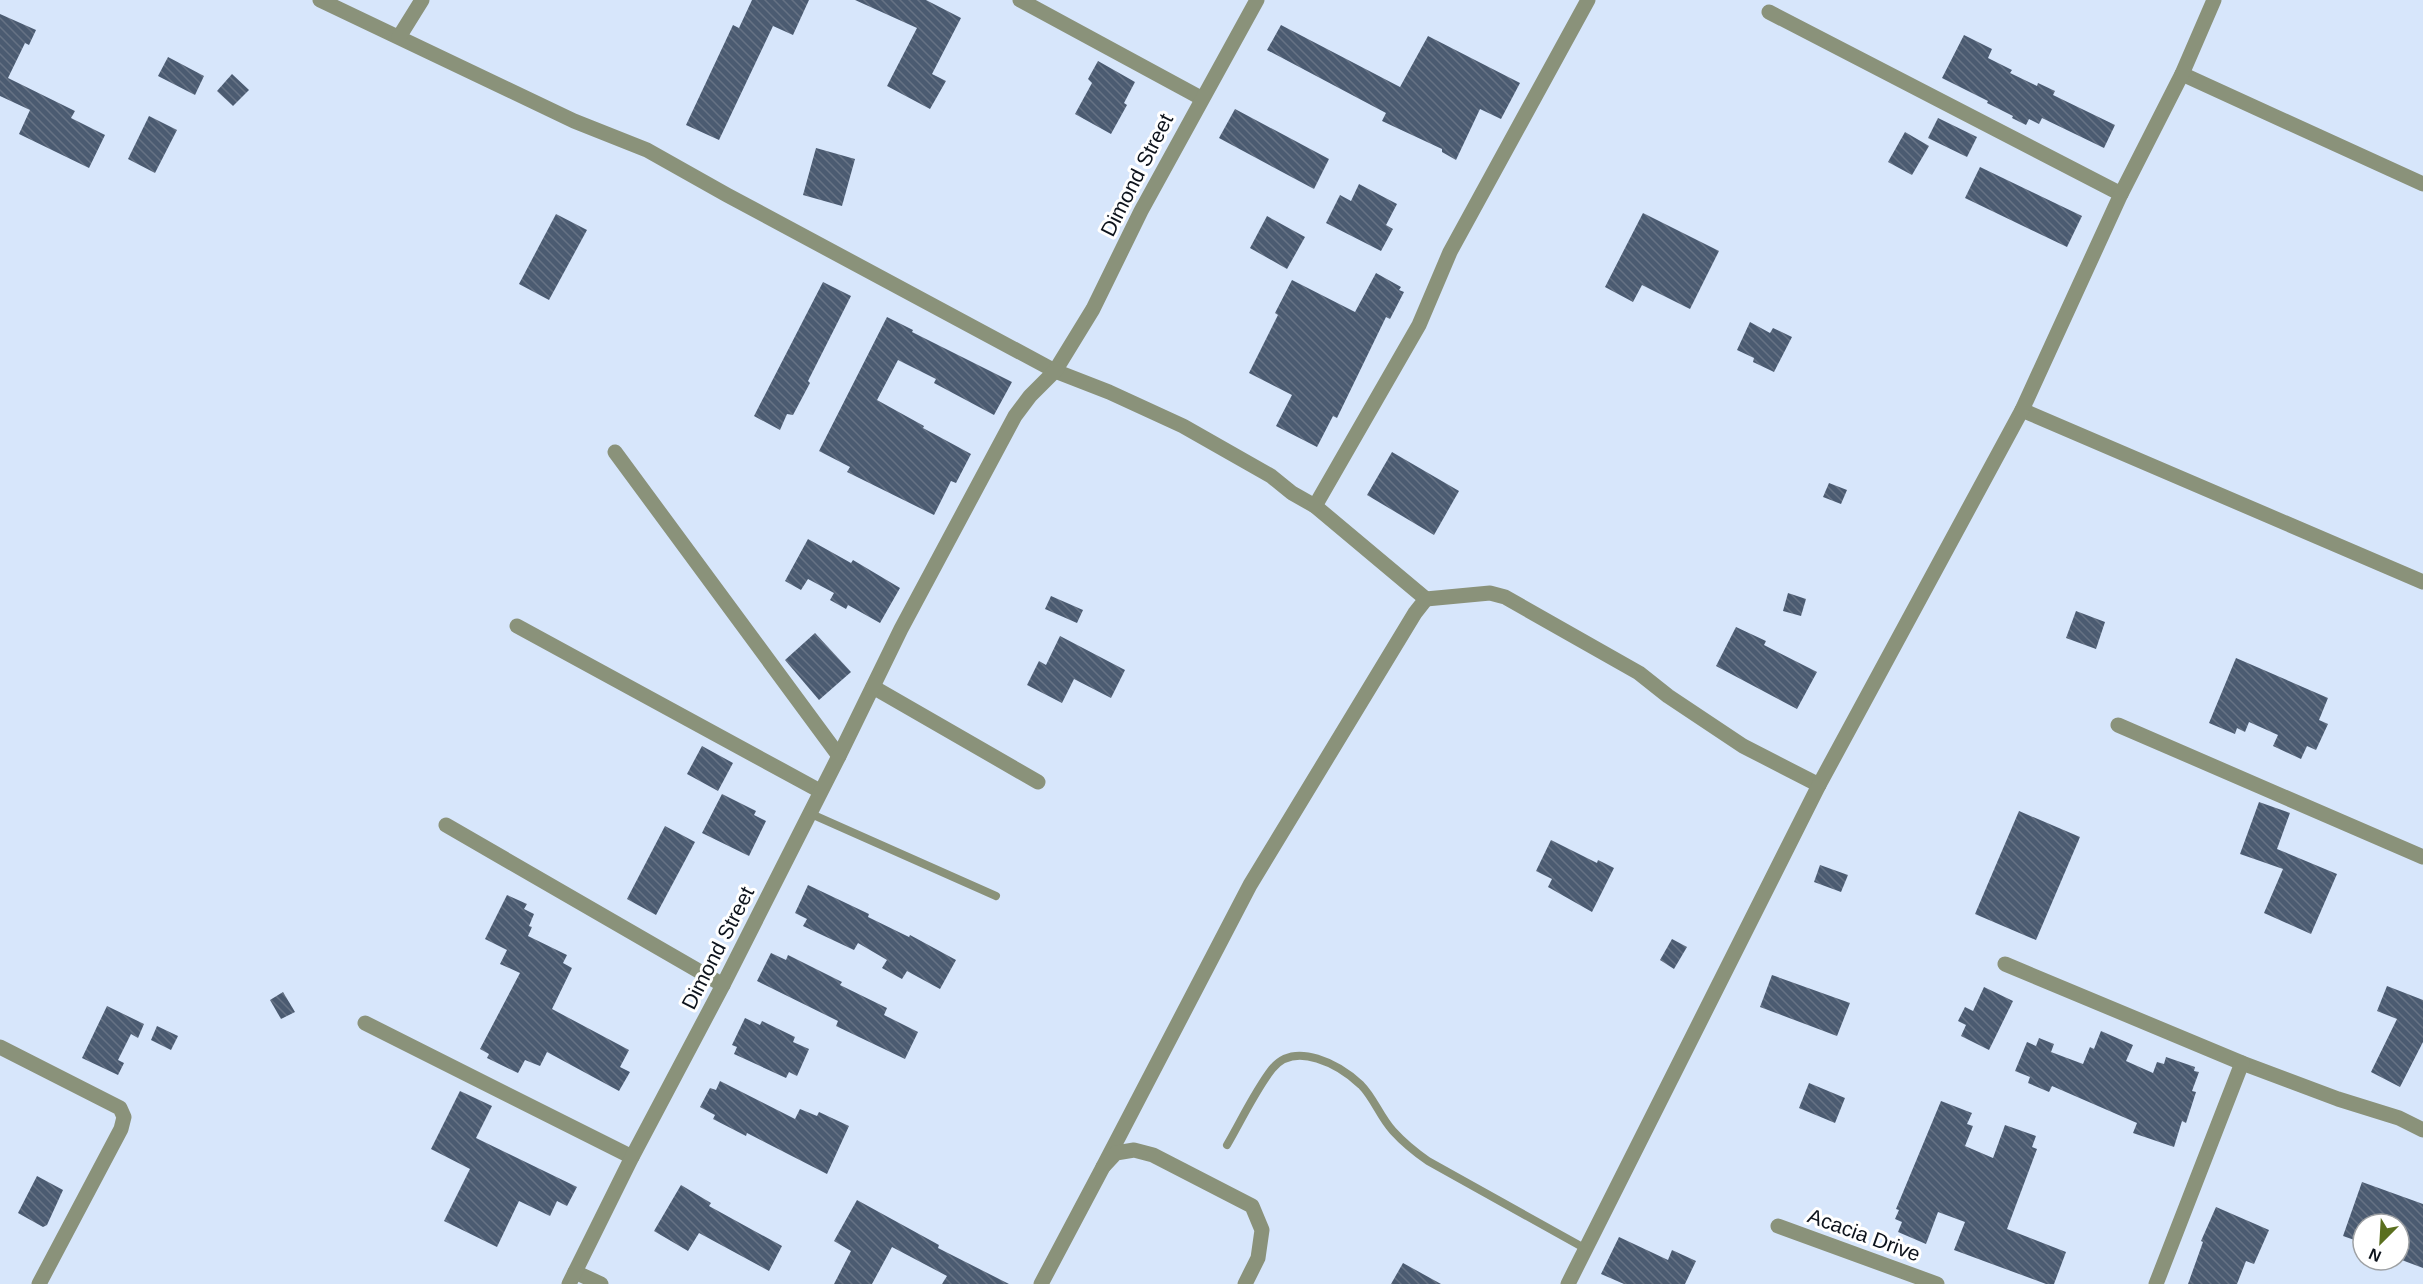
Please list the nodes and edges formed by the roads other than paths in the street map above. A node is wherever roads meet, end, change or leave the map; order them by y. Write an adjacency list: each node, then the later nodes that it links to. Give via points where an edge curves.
1 (320, 0): 8 (street)
2 (422, 0): 8 (street)
3 (1020, 0): 10 (street)
4 (1257, 0): 10 (street, Dimond Street)
5 (1588, 0): 16 (street, via 1450,252 1419,325)
6 (2214, 0): 9 (street)
7 (1769, 12): 12 (street)
8 (399, 37): 13 (street, via 574,121 647,150)
9 (2182, 74): 11 (street); 12 (street)
10 (1201, 98): 13 (street, Dimond Street, via 1093,309)
11 (2423, 184)
12 (2121, 194): 14 (street)
13 (1055, 371): 16 (street, via 1183,426); 20 (street, Dimond Street, via 1015,416 900,629)
14 (2022, 410): 17 (street); 24 (street)
15 (615, 452): 22 (street)
16 (1315, 506): 18 (street)
17 (2423, 582)
18 (1426, 599): 24 (street, via 1490,593 1505,597 1639,673 1743,746); 38 (street, via 1250,885)
19 (517, 626): 25 (street)
20 (873, 687): 22 (street, Dimond Street); 23 (street)
21 (2118, 725): 28 (street)
22 (839, 756): 25 (street, Dimond Street)
23 (1038, 782)
24 (1819, 785): 40 (street)
25 (820, 791): 26 (street, Dimond Street)
26 (809, 813): 29 (lane); 31 (street, Dimond Street)
27 (446, 825): 31 (street)
28 (2423, 857)
29 (996, 896)
30 (2005, 964): 34 (street)
31 (723, 986): 37 (street, Dimond Street)
32 (365, 1023): 37 (street)
33 (0, 1047): 42 (street, via 120,1108 124,1117)
34 (2241, 1063): 35 (street); 48 (street)
35 (2423, 1130)
36 (1227, 1145): 40 (lane, via 1273,1068 1295,1055 1318,1059 1341,1069 1362,1086 1391,1129 1428,1161)
37 (632, 1157): 41 (street, Dimond Street)
38 (1103, 1167): 44 (street); 45 (street, via 1116,1153 1134,1150 1153,1155 1252,1206 1262,1230 1258,1258)
39 (1778, 1226): 47 (street, Acacia Drive)
40 (1586, 1249): 46 (street)
41 (572, 1278): 43 (street)
42 (39, 1284)
43 (601, 1284)
44 (1041, 1284)
45 (1245, 1284)
46 (1568, 1284)
47 (1937, 1284)
48 (2156, 1284)

